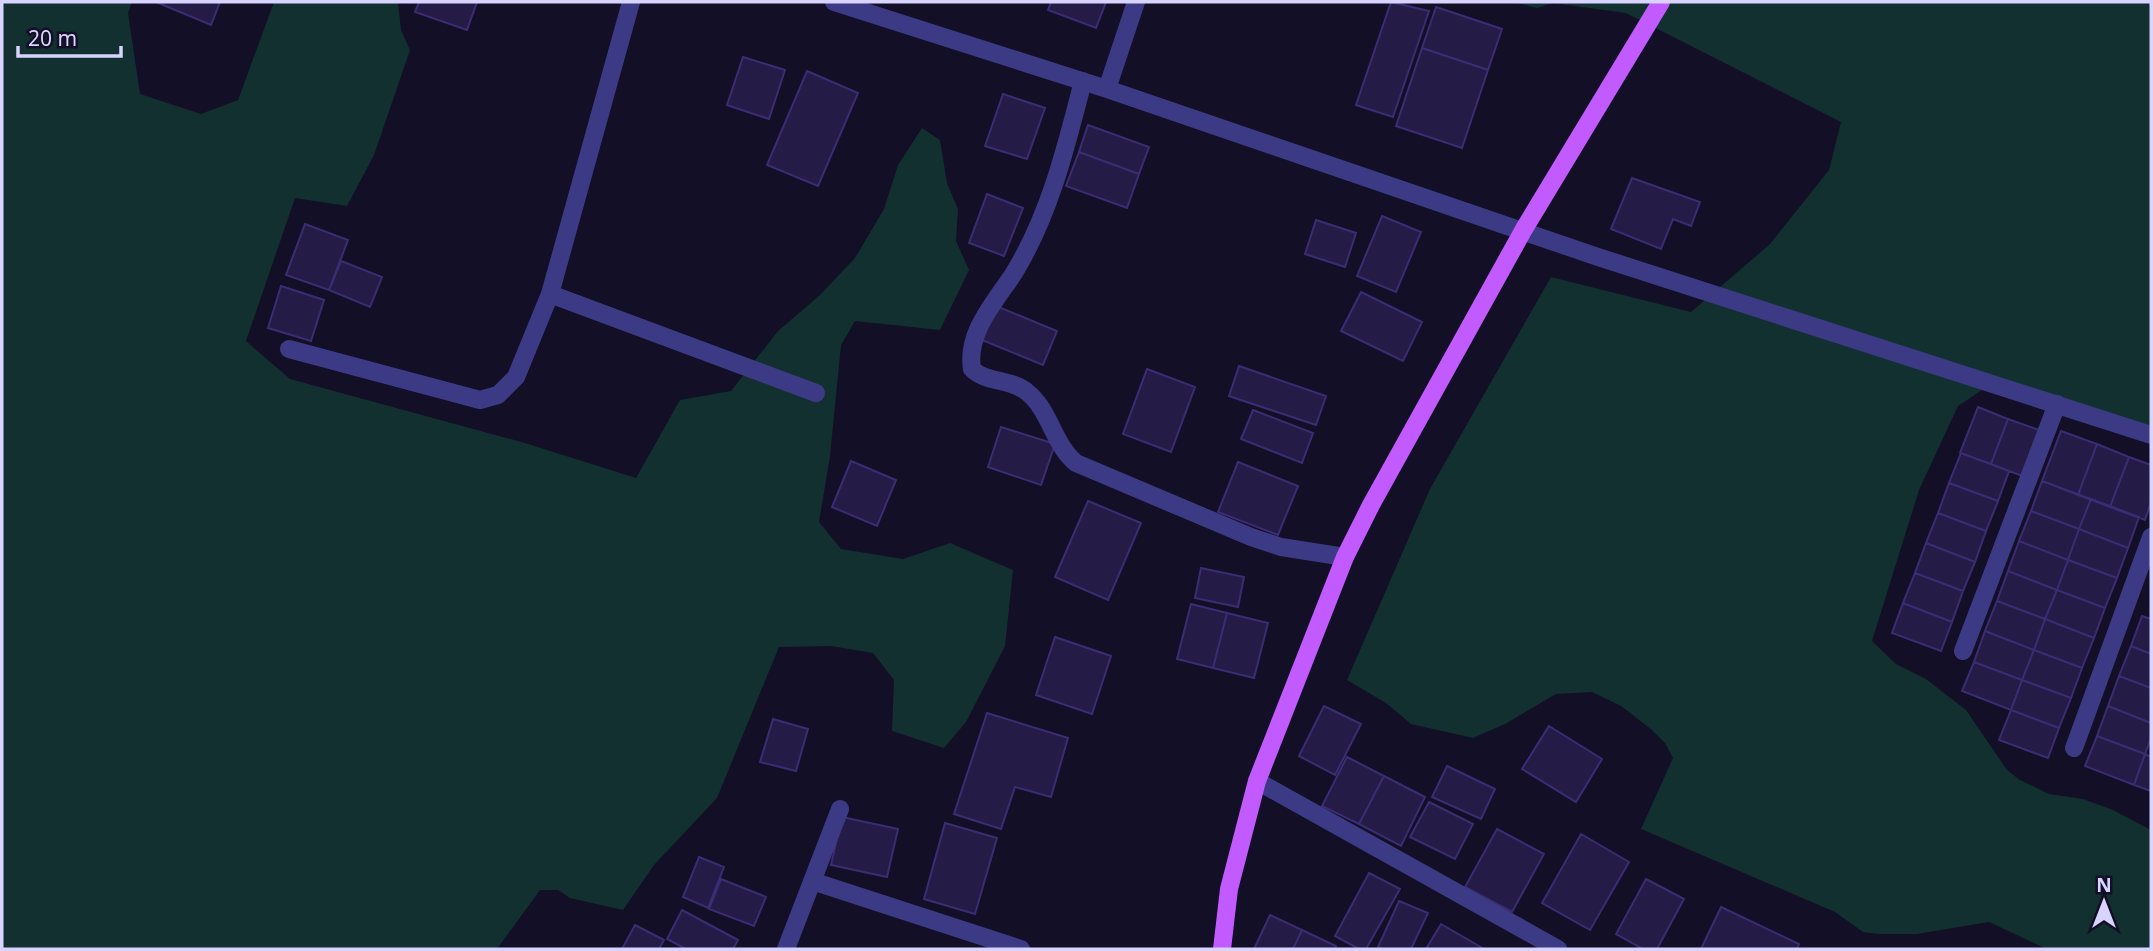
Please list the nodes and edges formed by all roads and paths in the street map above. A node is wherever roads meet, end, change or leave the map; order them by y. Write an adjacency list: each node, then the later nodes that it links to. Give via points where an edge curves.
1 (631, 2): 8 (street)
2 (834, 2): 5 (street)
3 (1136, 2): 6 (street)
4 (1661, 2): 7 (main road)
5 (1083, 81): 6 (street); 14 (street, via 1058,178 1013,273 988,309 972,349 972,369 1024,389 1036,400 1065,453 1087,468 1281,547)
6 (1107, 89): 7 (street)
7 (1524, 229): 11 (street, via 1598,257); 14 (main road)
8 (550, 294): 9 (street, via 516,377 498,395 480,400); 10 (street)
9 (289, 349)
10 (816, 393)
11 (2057, 404): 12 (street); 15 (street)
12 (2151, 435)
13 (2151, 537): 16 (street)
14 (1345, 557): 17 (main road)
15 (1964, 651)
16 (2074, 748)
17 (1257, 780): 22 (main road, via 1229,889); 23 (street)
18 (840, 808): 19 (street)
19 (812, 881): 20 (street); 21 (street)
20 (786, 949)
21 (1021, 949)
22 (1222, 949)
23 (1558, 949)

